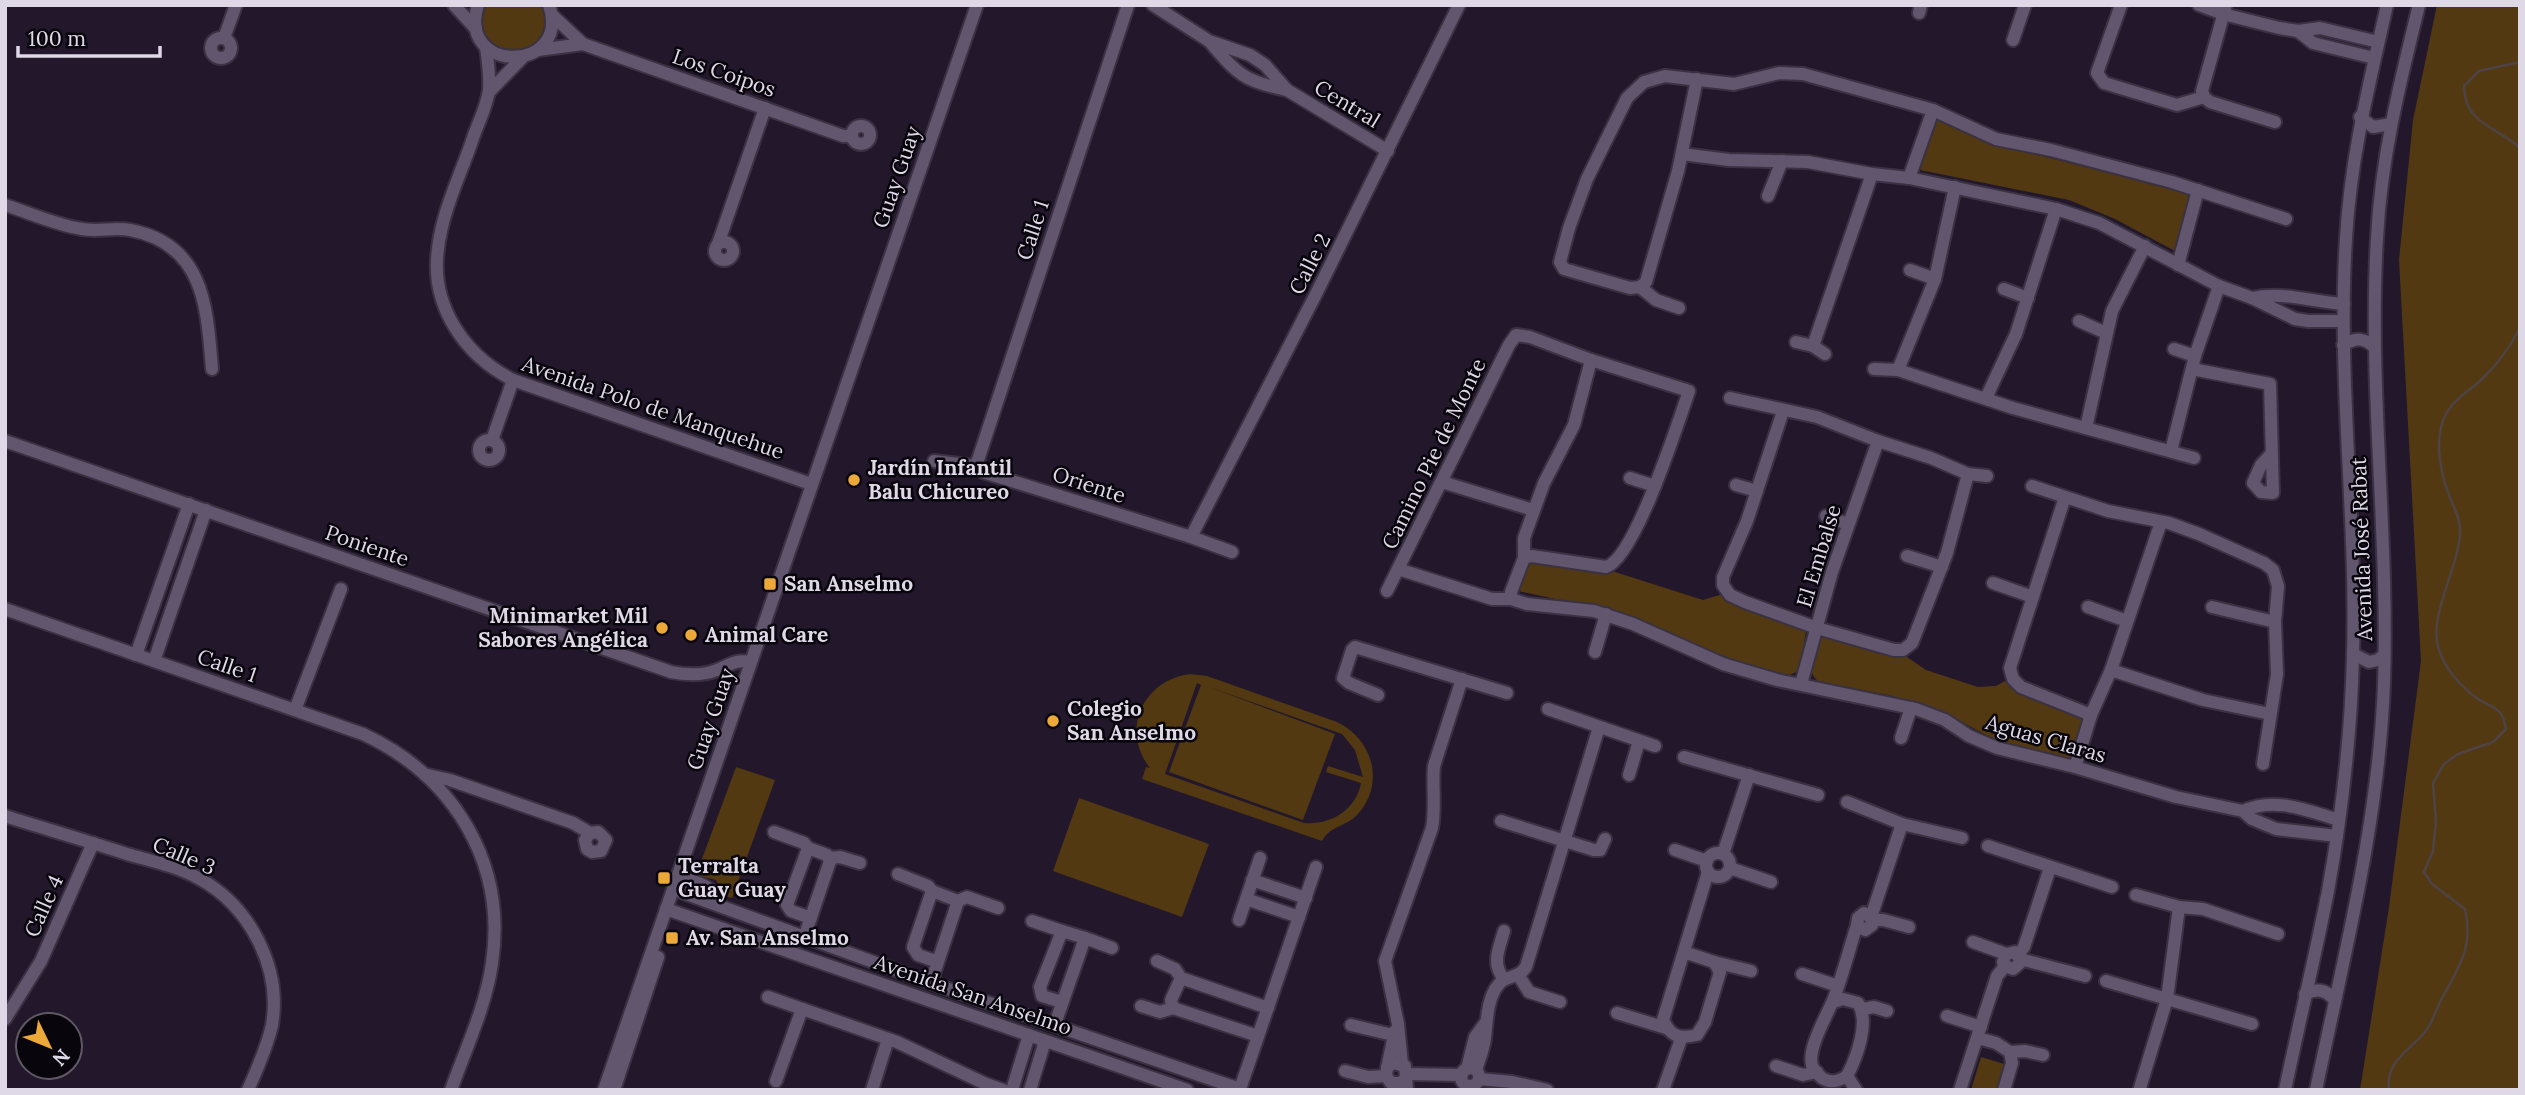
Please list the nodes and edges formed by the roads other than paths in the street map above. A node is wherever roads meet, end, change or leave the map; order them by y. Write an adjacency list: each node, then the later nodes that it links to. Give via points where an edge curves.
1 (236, 5): 17 (street)
2 (454, 5): 15 (street)
3 (478, 5): 15 (street)
4 (977, 5): 69 (street, Guay Guay)
5 (1128, 5): 86 (street, Calle 1)
6 (1153, 5): 19 (street, Central)
7 (1459, 5): 36 (street, Calle 2)
8 (2025, 5): 18 (street)
9 (2121, 5): 29 (street, via 2097,73 2100,79 2177,105)
10 (2199, 5): 14 (street)
11 (2387, 5): 20 (street, Avenida José Rabat)
12 (2419, 5): 34 (street, Avenida José Rabat)
13 (550, 10): 21 (street, Los Coipos); 23 (street, via 549,34)
14 (2224, 10): 16 (street); 29 (street)
15 (476, 29): 22 (street)
16 (2298, 31): 20 (street, via 2320,28); 25 (street, via 2313,43)
17 (224, 38)
18 (2013, 40)
19 (1209, 41): 27 (street, Central, via 1250,55); 27 (street, Central, via 1250,81)
20 (2378, 42): 25 (street, Avenida José Rabat)
21 (583, 44): 23 (street, Los Coipos); 30 (street, Los Coipos)
22 (486, 47): 24 (street, via 501,56); 28 (street, Avenida Polo de Manquehue)
23 (538, 50): 24 (street, Los Coipos)
24 (522, 58): 28 (street, Avenida Polo de Manquehue)
25 (2374, 58): 32 (street, Avenida José Rabat)
26 (1697, 79): 31 (street, via 1734,84 1795,73); 37 (street); 53 (street, via 1657,77 1627,98 1587,179 1561,259 1567,271)
27 (1287, 90): 36 (street, Central)
28 (489, 92): 74 (street, Avenida Polo de Manquehue, via 440,237 438,278 447,313 466,344 484,363)
29 (2204, 97): 33 (street)
30 (765, 108): 35 (street, Los Coipos); 47 (street)
31 (1933, 110): 40 (street); 42 (street, via 1996,139)
32 (2360, 117): 34 (street, via 2373,127); 57 (street, Avenida José Rabat, via 2348,210)
33 (2275, 122)
34 (2391, 124): 65 (street, Avenida José Rabat, via 2378,220)
35 (852, 136)
36 (1388, 151): 103 (street, Calle 2)
37 (1682, 154): 38 (street); 53 (street, via 1648,278)
38 (1782, 161): 39 (street); 43 (street)
39 (1872, 174): 40 (street); 64 (street)
40 (1909, 177): 41 (street)
41 (1955, 187): 45 (street); 51 (street)
42 (2198, 190): 46 (street); 49 (street)
43 (1768, 196)
44 (5, 205): 71 (street, via 82,229 137,232 171,248 202,291)
45 (2056, 209): 48 (street, via 2099,223); 55 (street)
46 (2286, 219)
47 (718, 244)
48 (2145, 246): 49 (street); 61 (street, via 2112,311)
49 (2178, 265): 52 (street)
50 (1910, 270): 51 (street)
51 (1934, 278): 73 (street)
52 (2219, 286): 56 (street); 70 (street)
53 (1640, 287): 58 (street, via 1656,300)
54 (2004, 289): 55 (street)
55 (2028, 298): 76 (street)
56 (2252, 298): 57 (street, via 2288,295); 60 (street, via 2295,319)
57 (2344, 304): 60 (street, Avenida José Rabat)
58 (1679, 308)
59 (2079, 321): 61 (street)
60 (2343, 321): 63 (street, Avenida José Rabat)
61 (2106, 333): 78 (street)
62 (1796, 342): 64 (street)
63 (2343, 345): 65 (street, via 2362,339); 123 (street, Avenida José Rabat)
64 (1813, 346): 67 (street)
65 (2374, 347): 125 (street, Avenida José Rabat)
66 (2174, 349): 70 (street)
67 (1825, 354)
68 (1591, 360): 90 (street, Camino Pie de Monte, via 1517,335); 93 (street, via 1689,391); 99 (street, via 1574,425)
69 (854, 361): 91 (street, Guay Guay); 104 (street, Guay Guay, via 844,410)
70 (2193, 363): 82 (street); 83 (street, via 2270,384)
71 (212, 369)
72 (1874, 369): 73 (street)
73 (1898, 370): 76 (street)
74 (513, 380): 79 (street); 91 (street, Avenida Polo de Manquehue)
75 (1730, 398): 77 (street)
76 (1986, 398): 78 (street)
77 (1783, 411): 81 (street, via 1817,417); 95 (street)
78 (2086, 428): 82 (street)
79 (492, 440)
80 (5, 441): 97 (street, Poniente)
81 (1878, 441): 87 (street); 102 (street, El Embalse)
82 (2171, 452): 84 (street)
83 (2272, 453)
84 (2194, 458)
85 (934, 461): 86 (street, Oriente)
86 (976, 466): 103 (street, Oriente, via 983,472)
87 (1968, 474): 88 (street); 108 (street)
88 (1987, 476)
89 (1630, 478): 93 (street)
90 (1442, 482): 99 (street); 109 (street, Camino Pie de Monte)
91 (811, 484): 104 (street, Guay Guay)
92 (1736, 485): 95 (street)
93 (1655, 486): 107 (street, via 1613,565)
94 (2032, 486): 96 (street)
95 (1758, 491): 121 (street, via 1723,577 1724,587 1733,597)
96 (2066, 497): 101 (street, via 2108,512); 113 (street)
97 (189, 504): 98 (street, Poniente); 124 (street)
98 (206, 510): 126 (street); 127 (street, Poniente, via 662,669 687,674)
99 (1533, 510): 107 (street, via 1524,538)
100 (1826, 516): 102 (street)
101 (2161, 522): 119 (street); 120 (street, via 2270,566 2278,586)
102 (1848, 524): 121 (street, El Embalse)
103 (1191, 537): 105 (street, Oriente)
104 (794, 545): 127 (street, Guay Guay)
105 (1232, 552)
106 (1907, 556): 108 (street)
107 (1524, 558): 114 (street)
108 (1941, 566): 121 (street, via 1908,647 1895,650)
109 (1398, 569): 112 (street, Camino Pie de Monte); 114 (street, Aguas Claras, via 1492,599)
110 (1993, 583): 113 (street)
111 (341, 589): 135 (street)
112 (1387, 591)
113 (2033, 597): 137 (street, via 2011,675 2021,687)
114 (1511, 598): 118 (street, Aguas Claras)
115 (2088, 607): 119 (street)
116 (2212, 607): 120 (street)
117 (5, 609): 124 (street, Calle 1)
118 (1606, 614): 122 (street); 130 (street, Aguas Claras, via 1723,664)
119 (2127, 621): 128 (street)
120 (2275, 622): 136 (street, via 2277,674)
121 (1817, 628): 130 (street, El Embalse)
122 (1595, 652)
123 (2353, 654): 125 (street, via 2369,663); 153 (street, Avenida José Rabat)
124 (136, 655): 126 (street, Calle 1)
125 (2384, 655): 220 (street, Avenida José Rabat, via 2378,763 2367,846)
126 (154, 661): 135 (street, Calle 1)
127 (751, 670): 141 (street, Guay Guay)
128 (2111, 670): 136 (street, via 2203,700); 137 (street)
129 (1462, 678): 131 (street); 132 (street, via 1355,647 1343,678); 237 (street, via 1434,765 1432,828 1385,961)
130 (1801, 684): 133 (street, Aguas Claras)
131 (1507, 693)
132 (1378, 695)
133 (1911, 708): 139 (street); 145 (street, Aguas Claras, via 1997,748)
134 (1548, 709): 138 (street)
135 (295, 710): 146 (street, Calle 1, via 375,739)
136 (2270, 714): 144 (street)
137 (2091, 715): 145 (street)
138 (1600, 727): 140 (street); 161 (street)
139 (1901, 738)
140 (1639, 741): 142 (street); 147 (street)
141 (727, 742): 175 (street, Guay Guay); 188 (street, Guay Guay)
142 (1655, 746)
143 (1684, 757): 148 (street)
144 (2263, 764)
145 (2075, 767): 151 (street, Aguas Claras, via 2176,797)
146 (428, 775): 157 (street, Calle 1, via 573,823); 257 (street, Calle 1, via 453,803 472,835 487,874 495,918 489,981)
147 (1629, 775)
148 (1749, 775): 149 (street); 166 (street)
149 (1818, 795)
150 (1847, 802): 155 (street)
151 (2244, 811): 153 (street, Aguas Claras, via 2278,803); 158 (street, Aguas Claras, via 2276,829)
152 (5, 816): 162 (street, Calle 3)
153 (2339, 820): 158 (street, Avenida José Rabat)
154 (1501, 821): 161 (street)
155 (1902, 824): 159 (street); 191 (street)
156 (774, 832): 164 (street)
157 (590, 833)
158 (2337, 836): 217 (street, Avenida José Rabat)
159 (1962, 838)
160 (1605, 839): 161 (street, via 1600,850)
161 (1565, 841): 210 (street, via 1527,967)
162 (93, 843): 232 (street, Calle 4, via 41,961); 256 (street, Calle 3, via 195,876 222,894 250,926 267,962 274,1007 267,1044)
163 (1988, 846): 172 (street)
164 (808, 848): 167 (street); 190 (street, via 787,905)
165 (1675, 850): 171 (street)
166 (1723, 855): 171 (street, via 1715,853); 173 (street)
167 (830, 858): 169 (street); 190 (street)
168 (1260, 858): 176 (street)
169 (860, 863)
170 (1316, 867): 182 (street)
171 (1707, 867): 173 (street, via 1714,877 1722,877); 202 (street)
172 (2050, 867): 178 (street); 203 (street, via 2024,947)
173 (1730, 868): 177 (street)
174 (898, 874): 179 (street)
175 (685, 878): 180 (street, Guay Guay); 185 (street, via 710,887)
176 (1252, 880): 182 (street); 183 (street)
177 (1771, 882)
178 (2112, 887)
179 (932, 891): 184 (street); 206 (street, via 913,947 918,955)
180 (681, 892): 185 (street); 188 (street, Guay Guay)
181 (2136, 895): 186 (street)
182 (1306, 898): 189 (street)
183 (1246, 899): 189 (street); 192 (street)
184 (958, 901): 187 (street, via 967,897); 206 (street)
185 (720, 905): 198 (street)
186 (2179, 907): 197 (street, via 2203,909); 219 (street)
187 (998, 908)
188 (670, 910): 204 (street, Guay Guay); 239 (street, Avenida San Anselmo)
189 (1299, 917): 226 (street)
190 (811, 918): 198 (street)
191 (1872, 918): 194 (street); 216 (street, via 1859,915)
192 (1239, 920)
193 (1032, 921): 195 (street)
194 (1909, 927)
195 (1062, 931): 199 (street); 221 (street, via 1040,987 1042,996)
196 (1504, 931): 213 (street, via 1496,959)
197 (2278, 934)
198 (804, 938): 215 (street)
199 (1085, 938): 201 (street); 221 (street)
200 (1973, 942): 203 (street)
201 (1112, 948)
202 (1684, 952): 207 (street); 236 (street, via 1662,1020)
203 (2012, 958): 211 (street); 238 (street, via 1997,976)
204 (653, 960): 258 (street, Guay Guay); 259 (street, Guay Guay)
205 (1157, 961): 212 (street, via 1175,969)
206 (938, 962): 215 (street)
207 (1714, 962): 208 (street); 242 (street, via 1720,972 1704,1023 1697,1035)
208 (1751, 971)
209 (1802, 974): 216 (street)
210 (1519, 976): 213 (street); 222 (street, via 1529,992)
211 (2085, 976)
212 (1181, 978): 225 (street, via 1171,1000); 226 (street)
213 (1504, 979): 249 (street, via 1496,989 1485,1040)
214 (2106, 981): 219 (street)
215 (931, 983): 233 (street)
216 (1838, 986): 223 (street)
217 (2305, 994): 220 (street, via 2321,990); 270 (street, Avenida José Rabat)
218 (768, 996): 227 (street)
219 (2167, 999): 234 (street); 255 (street)
220 (2335, 1001): 271 (street, Avenida José Rabat)
221 (1062, 1002): 233 (street)
222 (1560, 1002)
223 (1833, 1002): 228 (street, via 1852,1001); 248 (street, via 1813,1055)
224 (1141, 1006): 225 (street, via 1160,1012)
225 (1173, 1008): 240 (street)
226 (1268, 1008): 240 (street)
227 (802, 1009): 241 (street); 252 (street)
228 (1863, 1009): 229 (street); 250 (street, via 1865,1022)
229 (1887, 1011)
230 (1617, 1013): 236 (street)
231 (1947, 1016): 238 (street)
232 (5, 1019)
233 (1055, 1024): 240 (street, via 1240,1089)
234 (2252, 1024)
235 (1351, 1025): 237 (street)
236 (1666, 1028): 242 (street)
237 (1395, 1029): 251 (street)
238 (1980, 1033): 244 (street); 268 (street)
239 (1029, 1035): 243 (street, Avenida San Anselmo); 262 (street)
240 (1258, 1036)
241 (888, 1039): 253 (street); 260 (street)
242 (1681, 1039): 266 (street)
243 (1045, 1041): 263 (street); 264 (street, Avenida San Anselmo)
244 (2010, 1052): 245 (street); 269 (street, via 2012,1063)
245 (2043, 1055)
246 (1776, 1066): 248 (street, via 1803,1076)
247 (1345, 1071): 251 (street)
248 (1817, 1072): 254 (street)
249 (1471, 1073): 251 (street); 265 (street)
250 (1847, 1076): 254 (street); 267 (street)
251 (1397, 1078)
252 (776, 1081)
253 (971, 1084): 261 (street)
254 (1828, 1086)
255 (2139, 1089)
256 (248, 1090)
257 (452, 1090)
258 (604, 1090)
259 (614, 1090)
260 (872, 1090)
261 (1003, 1090)
262 (1012, 1090)
263 (1030, 1090)
264 (1187, 1090)
265 (1547, 1090)
266 (1663, 1090)
267 (1856, 1090)
268 (1960, 1090)
269 (2004, 1090)
270 (2285, 1090)
271 (2316, 1090)

